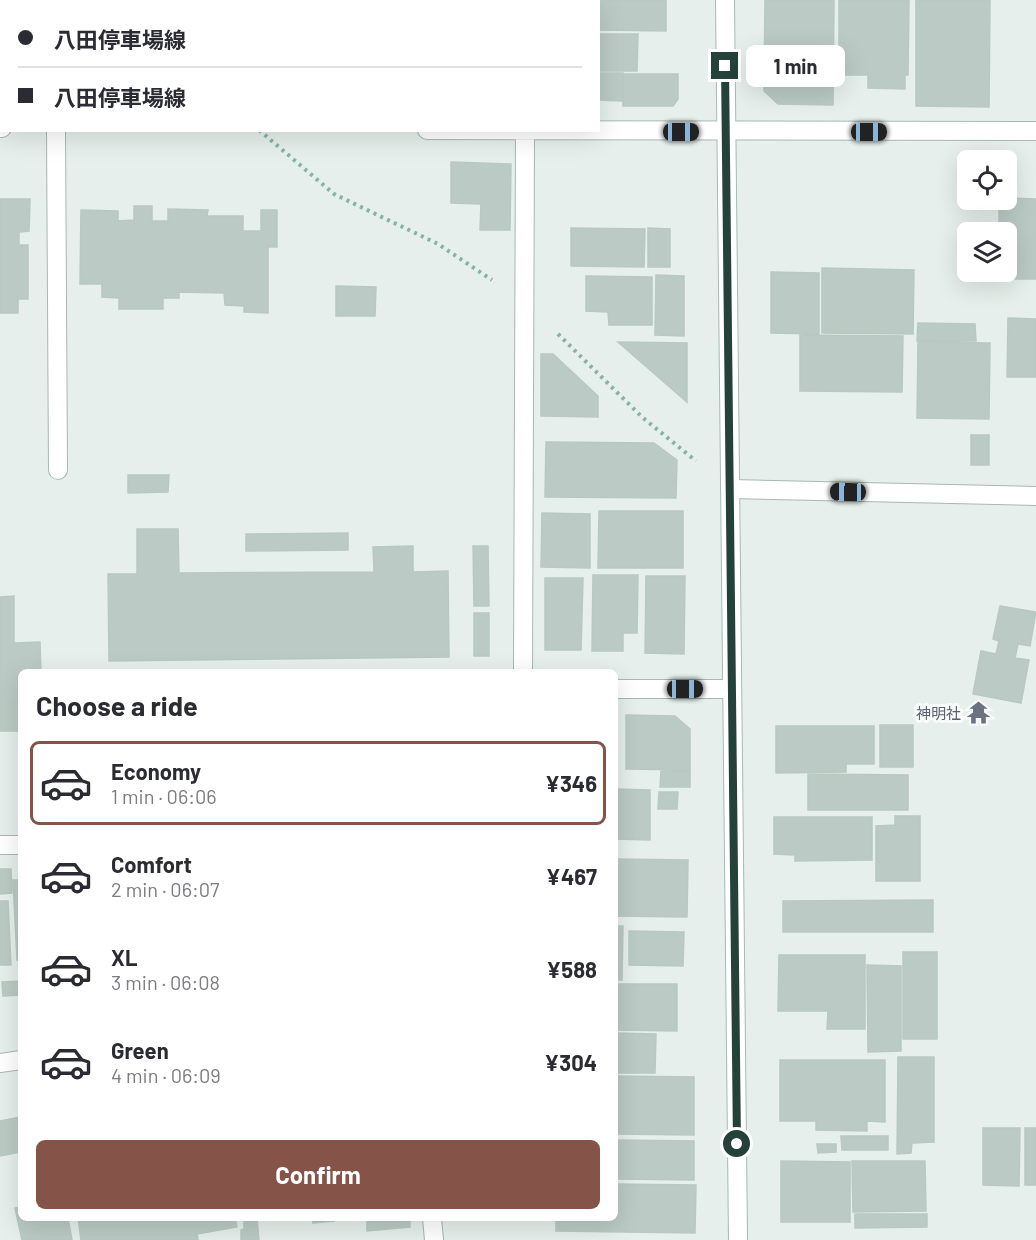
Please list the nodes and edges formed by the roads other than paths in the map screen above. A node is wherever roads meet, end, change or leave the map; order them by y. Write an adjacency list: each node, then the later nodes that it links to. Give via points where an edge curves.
1 (725, 0): 6 (street)
2 (600, 131): 6 (street)
3 (1036, 131): 6 (street)
4 (56, 132): 7 (street)
5 (525, 132): 10 (street)
6 (726, 132): 8 (street)
7 (58, 470)
8 (730, 489): 9 (street); 12 (street)
9 (1036, 496)
10 (523, 669)
11 (618, 688): 12 (street)
12 (732, 689): 19 (street)
13 (0, 845): 14 (street)
14 (18, 845)
15 (18, 1060): 16 (street)
16 (0, 1063)
17 (432, 1221): 18 (street)
18 (434, 1240)
19 (738, 1240)

